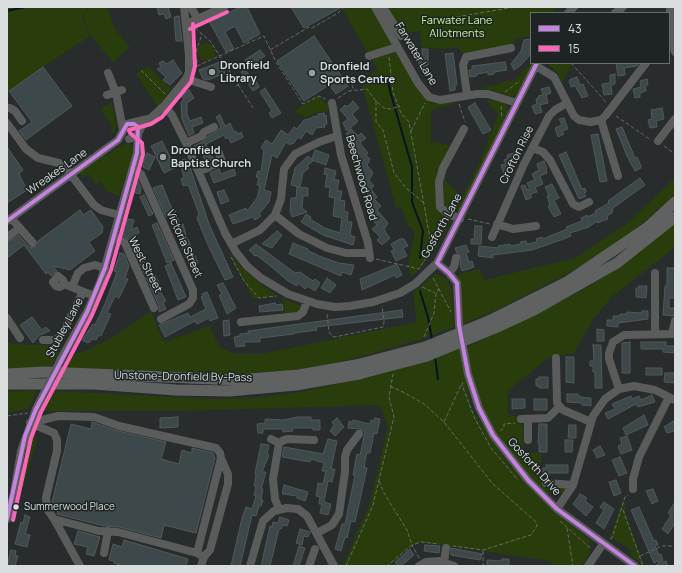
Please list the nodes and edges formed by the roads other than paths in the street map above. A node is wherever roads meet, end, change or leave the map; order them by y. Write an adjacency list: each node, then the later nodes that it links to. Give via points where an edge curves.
1 (184, 7): 7 (street)
2 (191, 7): 6 (street)
3 (224, 7): 6 (street)
4 (379, 7): 8 (street); 11 (street, Farwater Lane)
5 (672, 12): 10 (street)
6 (197, 18): 7 (street)
7 (187, 24): 16 (street, via 189,68)
8 (401, 36)
9 (511, 48): 20 (street, via 466,57 463,65)
10 (672, 48)
11 (394, 49): 12 (street); 20 (street, Farwater Lane, via 426,94 440,100)
12 (369, 56)
13 (645, 64): 29 (street)
14 (535, 67): 22 (street, via 554,77); 23 (street, Gosforth Lane)
15 (108, 73): 18 (street)
16 (186, 79): 17 (street); 25 (street, Wreakes Lane)
17 (211, 87)
18 (119, 92): 19 (street); 24 (street)
19 (107, 95)
20 (467, 95): 23 (street, Farwater Lane, via 488,94)
21 (332, 103): 37 (street, Beechwood Road)
22 (567, 103): 29 (street, via 579,120); 41 (street, Crofton Rise, via 549,116)
23 (517, 104): 52 (street, Gosforth Lane)
24 (119, 105): 32 (street); 36 (street)
25 (164, 106): 27 (street, Wreakes Lane); 39 (street, Gosforth Lane, via 172,115)
26 (7, 108): 30 (street, via 15,111)
27 (148, 119): 32 (street, Wreakes Lane); 35 (street, Wreakes Lane)
28 (675, 119): 38 (street)
29 (601, 120): 46 (street)
30 (22, 121)
31 (7, 122): 45 (street, via 29,152 38,158 59,163)
32 (133, 123): 35 (street, via 138,127); 36 (street, Wreakes Lane, via 127,124)
33 (214, 127): 39 (street)
34 (464, 129): 52 (street, via 443,168 439,182 440,207)
35 (138, 134): 36 (street, Wreakes Lane, via 134,139); 40 (street, Stubley Lane)
36 (124, 136): 40 (street); 45 (street, Wreakes Lane)
37 (337, 136): 50 (street, via 305,147 288,161 282,178 279,208); 50 (street, Beechwood Road, via 369,256 326,248 298,234)
38 (658, 141)
39 (186, 143): 44 (street, Gosforth Lane)
40 (138, 146): 43 (street, Stubley Lane)
41 (532, 148): 47 (street, via 543,152 550,160 573,204 579,207); 54 (street, Crofton Rise)
42 (219, 153): 44 (street, via 222,162)
43 (133, 169): 49 (street, Stubley Lane); 72 (street, Victoria Street, via 141,174 193,290 189,304)
44 (199, 171): 61 (street, Gosforth Lane)
45 (72, 175): 49 (street, via 94,206); 53 (street, Wreakes Lane)
46 (618, 176)
47 (589, 202)
48 (675, 202): 75 (highway, Unstone-Dronfield By-Pass, via 642,231 567,282)
49 (119, 215): 57 (street, Stubley Lane)
50 (275, 215): 61 (street, via 260,230)
51 (675, 217): 75 (highway, Unstone-Dronfield By-Pass, via 617,262 541,307)
52 (460, 218): 63 (street, Gosforth Lane)
53 (9, 220): 56 (street)
54 (496, 224): 55 (street, via 513,229); 59 (street, Crofton Rise)
55 (536, 226)
56 (20, 228): 58 (street); 60 (street)
57 (114, 236): 64 (street, Stubley Lane); 70 (street, West Street, via 125,244)
58 (7, 237)
59 (492, 237)
60 (33, 243)
61 (231, 244): 69 (street, Gosforth Lane, via 242,260 261,278 288,294)
62 (456, 258): 65 (street, via 454,268)
63 (437, 263): 65 (street, Gosforth Drive); 69 (street, Gosforth Lane, via 415,284 381,300 350,306 326,306)
64 (105, 268): 67 (street, via 95,265 84,268 68,285); 68 (street, Stubley Lane)
65 (449, 272): 98 (street, Gosforth Drive, via 457,283 464,358 479,408 508,457)
66 (655, 273): 76 (street)
67 (83, 292): 68 (street); 78 (street, via 61,336 54,340)
68 (94, 296): 87 (street, Stubley Lane, bridge)
69 (307, 301): 74 (street, via 303,312 298,316)
70 (154, 308)
71 (7, 318): 77 (street)
72 (161, 319)
73 (675, 321): 76 (street, via 672,334)
74 (239, 322)
75 (492, 324): 80 (highway, Unstone-Dronfield By-Pass, bridge, via 427,356)
76 (655, 334): 83 (street, via 624,335 613,342 609,359)
77 (20, 338)
78 (43, 340)
79 (556, 358): 85 (street, via 556,398)
80 (357, 369): 81 (highway, Unstone-Dronfield By-Pass, via 238,380 45,372); 82 (highway, Unstone-Dronfield By-Pass, via 296,385 229,391 87,384)
81 (7, 374)
82 (7, 384)
83 (619, 389): 84 (street, via 645,387); 86 (street, via 600,405)
84 (672, 398): 96 (street, via 639,457)
85 (559, 407): 86 (street); 91 (street, via 548,418 525,419)
86 (591, 422): 95 (street)
87 (30, 423): 93 (street, via 58,416 94,417 119,426 216,448); 99 (street, Stubley Lane, via 21,451); 100 (street, via 54,433 57,440 57,451 45,503 49,515)
88 (359, 434): 102 (street, via 345,457 346,472 339,514 332,525)
89 (271, 439): 92 (street)
90 (314, 440): 92 (street, via 288,439)
91 (528, 440)
92 (279, 444): 97 (street, via 273,480)
93 (221, 458): 107 (street); 107 (street, via 228,474 228,484 210,550)
94 (546, 483): 95 (street)
95 (573, 485): 98 (street)
96 (633, 489)
97 (279, 509): 102 (street, via 293,508 303,511); 109 (street, via 263,521)
98 (557, 509): 103 (street, Gosforth Drive)
99 (7, 519)
100 (54, 519): 101 (street); 111 (street)
101 (108, 531): 106 (street); 107 (street)
102 (317, 533): 114 (street)
103 (603, 544): 116 (street); 117 (street, Gosforth Drive)
104 (446, 546): 108 (street)
105 (315, 549): 113 (street)
106 (104, 553)
107 (200, 555): 112 (street)
108 (442, 563): 110 (street); 115 (street)
109 (251, 564)
110 (421, 565)
111 (80, 566)
112 (201, 566)
113 (309, 566)
114 (334, 566)
115 (454, 566)
116 (588, 566)
117 (635, 566)

